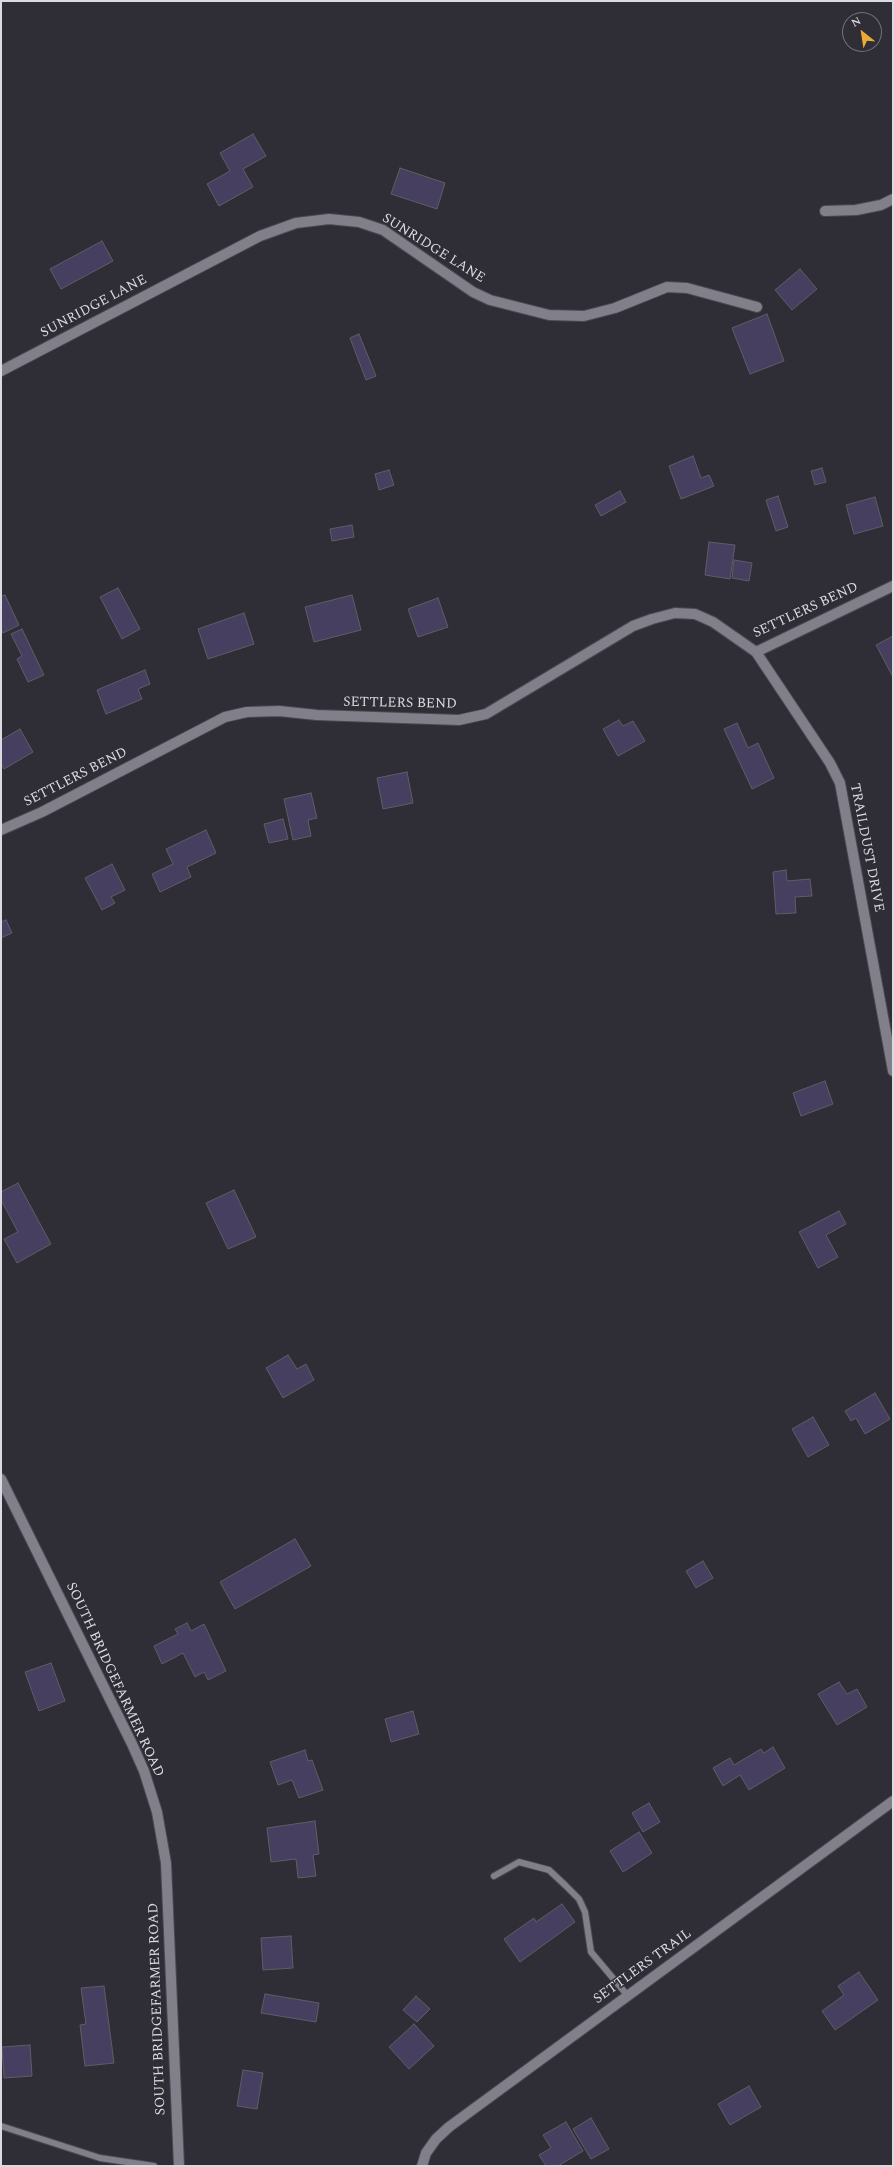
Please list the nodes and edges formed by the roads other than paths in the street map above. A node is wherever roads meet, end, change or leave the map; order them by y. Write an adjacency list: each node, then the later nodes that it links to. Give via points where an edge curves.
1 (893, 199): 2 (street, via 881,205 856,210)
2 (825, 211)
3 (757, 308): 4 (street, SUNRIDGE LANE, via 687,288 667,287 615,308 584,316 549,315 490,300 473,292 383,230 359,222 329,219 296,223 260,236)
4 (1, 371)
5 (893, 586): 6 (street, SETTLERS BEND)
6 (756, 652): 7 (street, SETTLERS BEND, via 713,622 695,614 675,613 633,626 486,714 459,720 317,715 279,711 247,712 226,717 42,812); 8 (street, TRAILDUST DRIVE, via 830,763 840,783)
7 (1, 830)
8 (893, 1071)
9 (1, 1479): 10 (street, SOUTH BRIDGEFARMER ROAD)
10 (4, 1494): 16 (street, SOUTH BRIDGEFARMER ROAD, via 132,1744 154,1798 166,1863)
11 (893, 1801): 13 (street, SETTLERS TRAIL)
12 (494, 1876): 13 (lane, via 518,1862 549,1870 566,1884 579,1899 585,1912 591,1952)
13 (628, 1996): 17 (street, SETTLERS TRAIL, via 449,2127 426,2153)
14 (1, 2126): 15 (lane, via 100,2158)
15 (154, 2166)
16 (179, 2166)
17 (422, 2166)

